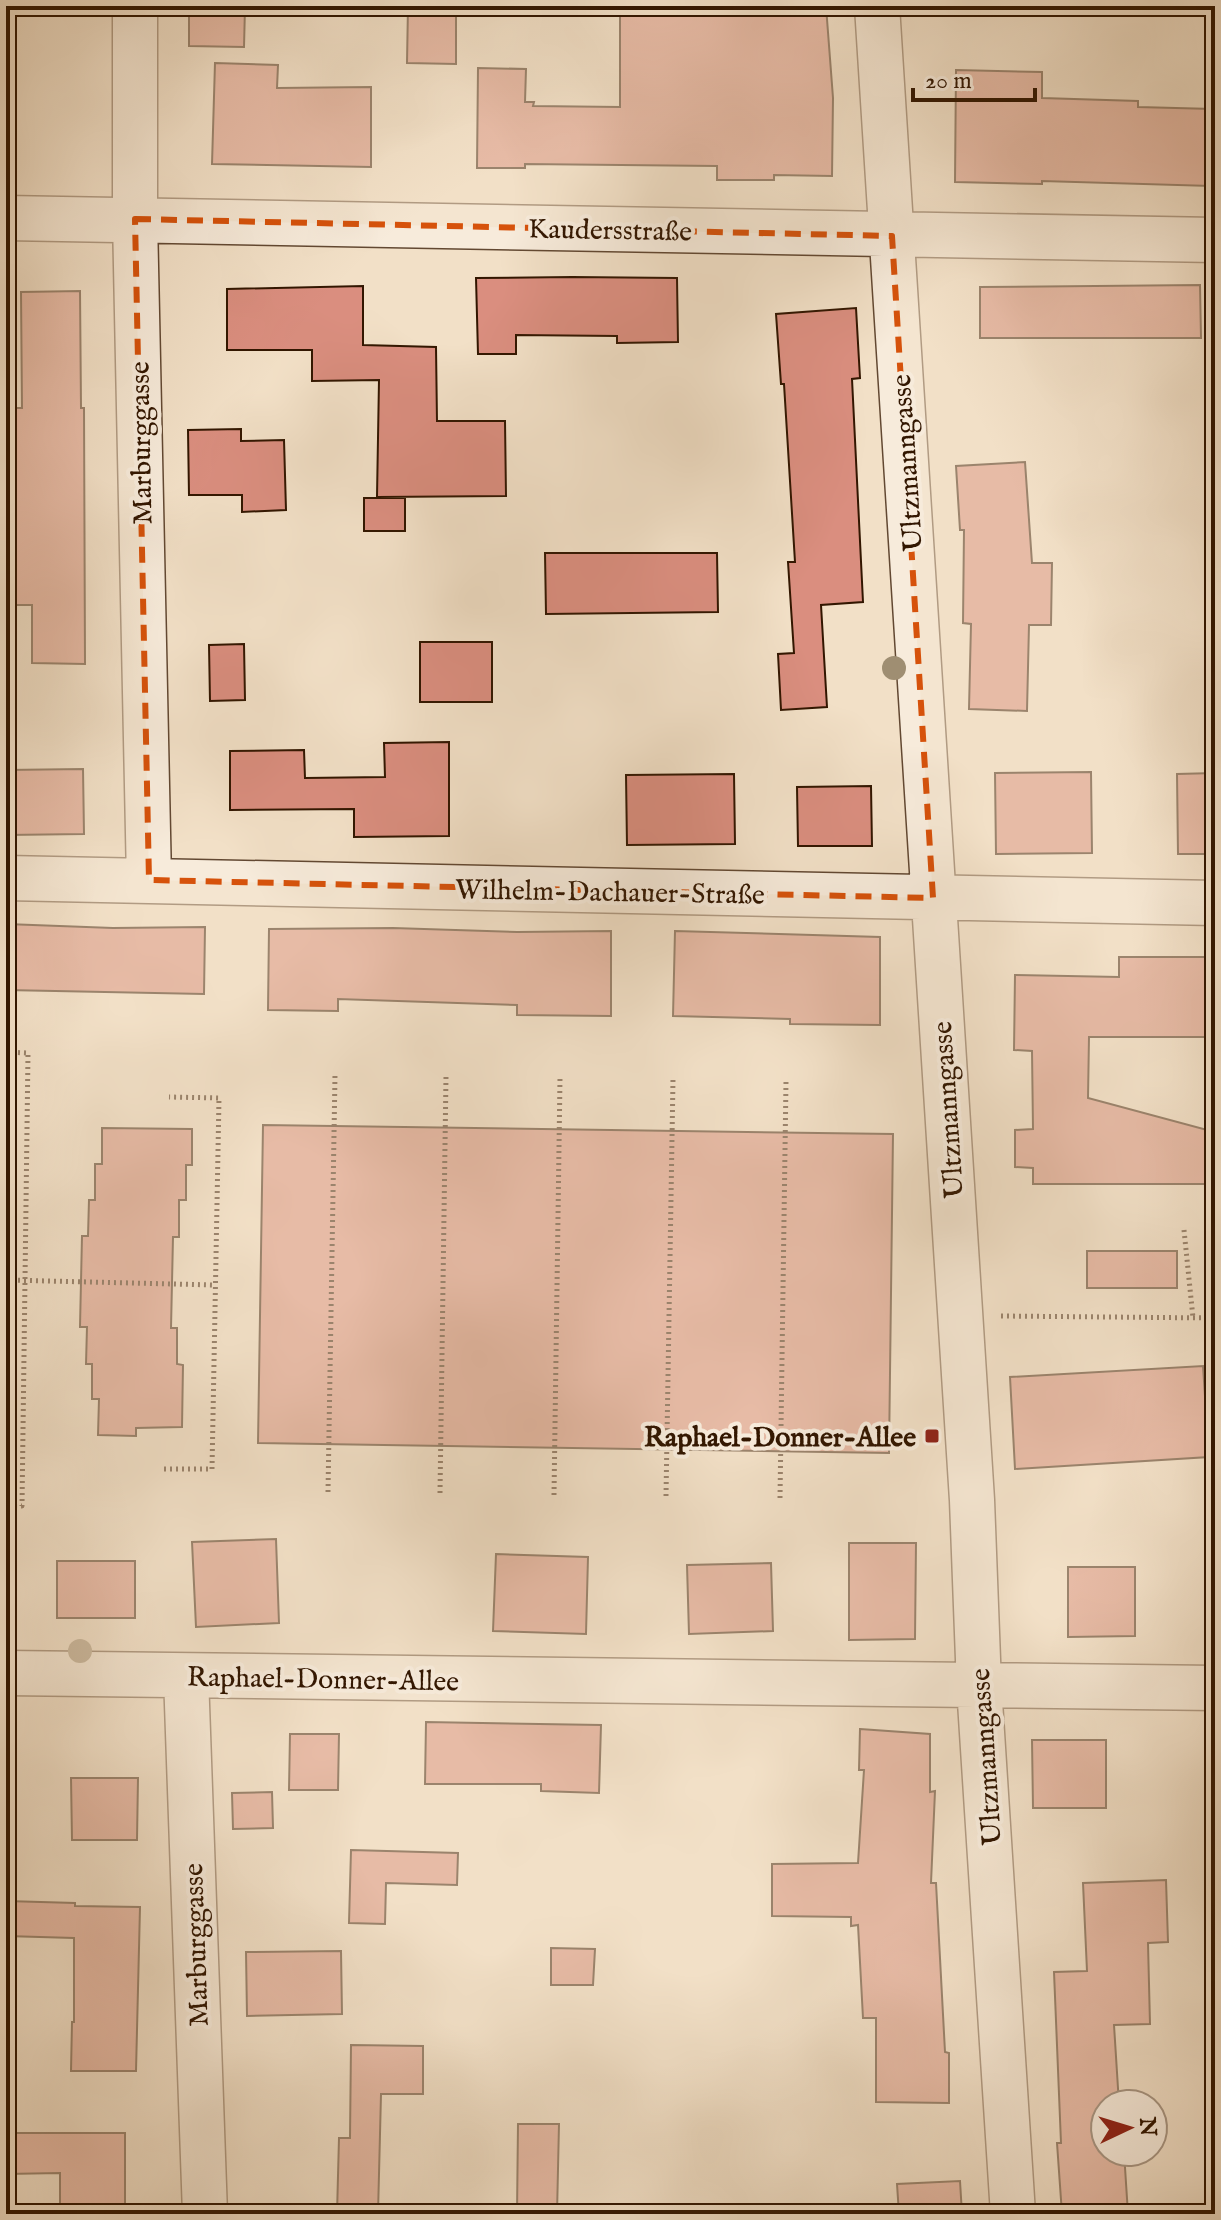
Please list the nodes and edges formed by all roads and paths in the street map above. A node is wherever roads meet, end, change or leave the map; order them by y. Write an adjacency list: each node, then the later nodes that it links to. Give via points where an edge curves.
1 (135, 6): 4 (street, Marburggasse)
2 (877, 6): 5 (street, Ultzmanngasse)
3 (6, 218): 4 (street, Kaudersstraße)
4 (135, 219): 5 (street, Kaudersstraße); 8 (street, Marburggasse)
5 (892, 236): 6 (street, Kaudersstraße); 9 (street, Ultzmanngasse)
6 (1215, 240)
7 (6, 878): 8 (street, Wilhelm-Dachauer-Straße)
8 (149, 880): 9 (street, Wilhelm-Dachauer-Straße)
9 (933, 898): 10 (street, Wilhelm-Dachauer-Straße); 22 (street, Ultzmanngasse)
10 (1215, 903)
11 (6, 1052): 20 (path, via 28,1053)
12 (335, 1075): 26 (path)
13 (446, 1076): 27 (path)
14 (560, 1078): 28 (path)
15 (673, 1079): 29 (path)
16 (786, 1081): 30 (path)
17 (169, 1097): 21 (path, via 219,1098)
18 (1184, 1230): 23 (path)
19 (6, 1280): 20 (path)
20 (25, 1281): 21 (path); 31 (path, via 22,1506)
21 (215, 1285): 25 (path, via 212,1469)
22 (960, 1316): 23 (path); 34 (street, Ultzmanngasse)
23 (1193, 1318): 24 (path)
24 (1215, 1318)
25 (164, 1469)
26 (328, 1492)
27 (440, 1493)
28 (554, 1495)
29 (666, 1496)
30 (780, 1498)
31 (6, 1506)
32 (6, 1673): 33 (street, Raphael-Donner-Allee)
33 (186, 1676): 34 (street, Raphael-Donner-Allee); 36 (street, Marburggasse)
34 (979, 1686): 35 (street, Raphael-Donner-Allee); 37 (street, Ultzmanngasse)
35 (1215, 1688)
36 (205, 2214)
37 (1013, 2214)

